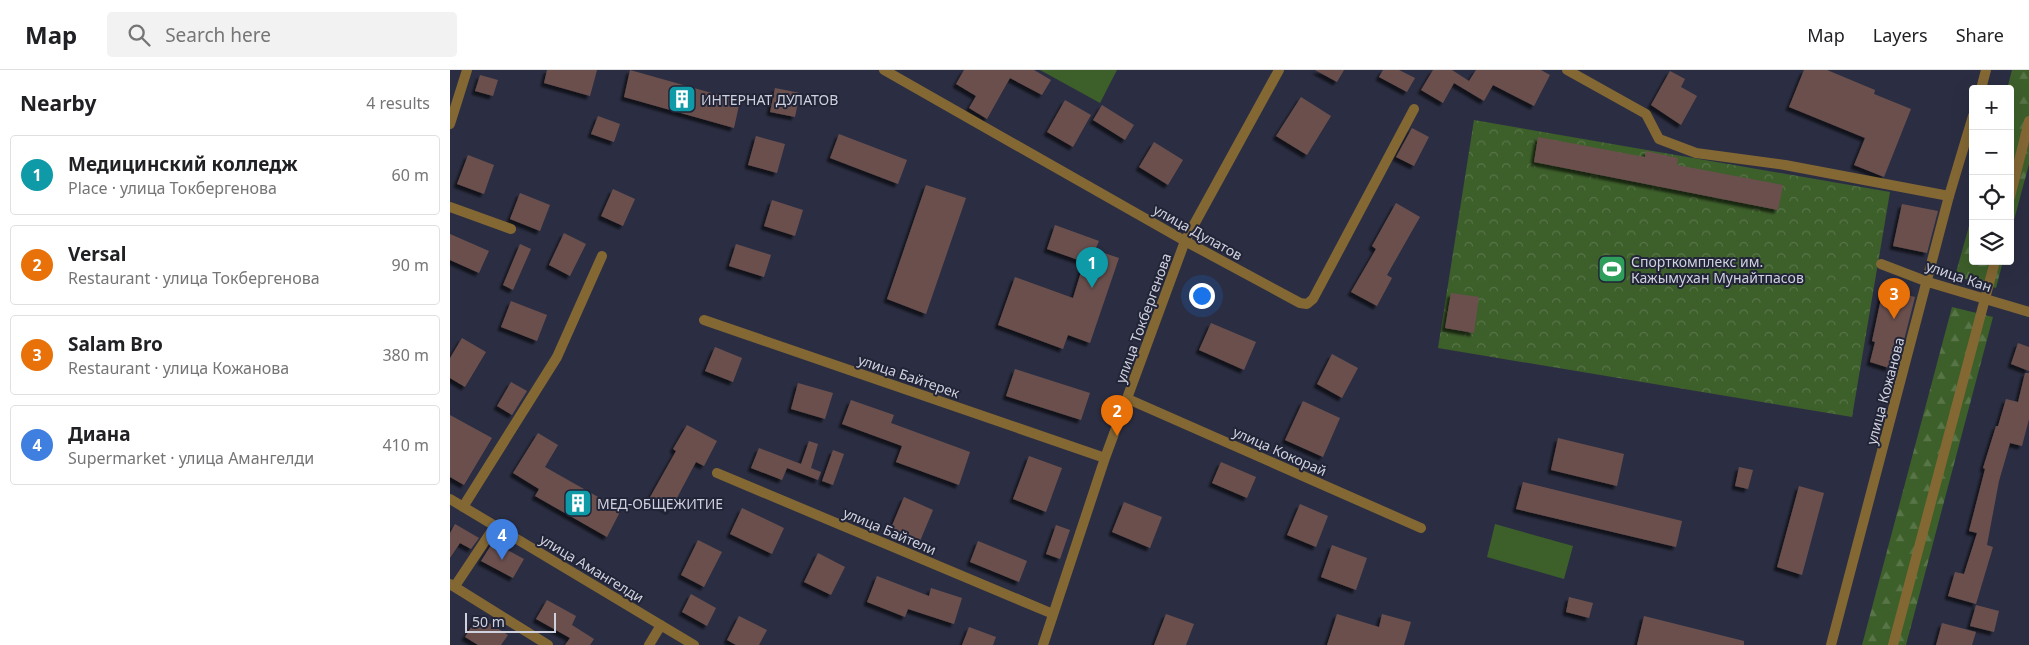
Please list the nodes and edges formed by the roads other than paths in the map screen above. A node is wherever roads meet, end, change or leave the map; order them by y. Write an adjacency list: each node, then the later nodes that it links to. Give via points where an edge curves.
1 (466, 70): 9 (street)
2 (884, 70): 15 (street, улица Дулатов)
3 (1279, 70): 15 (street, улица Токбергенова)
4 (1567, 70): 12 (street, via 1646,114 1660,138 1696,153 1785,165)
5 (1986, 70): 6 (street)
6 (1982, 85)
7 (1414, 109): 15 (street, улица Дулатов, via 1307,304)
8 (2029, 121): 11 (street)
9 (450, 124)
10 (1969, 129): 12 (street, улица Кожанова)
11 (2014, 182)
12 (1949, 196): 19 (street, улица Кожанова)
13 (450, 206): 14 (street)
14 (511, 229)
15 (1185, 241): 23 (street, улица Токбергенова)
16 (602, 256): 27 (street, via 557,356)
17 (1880, 264): 19 (street, улица Кан)
18 (1994, 265): 20 (street)
19 (1928, 282): 20 (street, улица Кан); 37 (street, улица Кожанова)
20 (1985, 300): 21 (street, улица Кан); 38 (street)
21 (2029, 312)
22 (704, 320): 24 (street, улица Байтерек)
23 (1128, 399): 24 (street, улица Токбергенова); 29 (street, улица Кокорай)
24 (1105, 458): 31 (street, улица Токбергенова)
25 (717, 473): 31 (street, улица Байтели)
26 (450, 499): 27 (street, улица Амангелди)
27 (463, 507): 28 (street, улица Амангелди)
28 (495, 526): 30 (street); 32 (street, улица Амангелди)
29 (1422, 528)
30 (452, 585): 33 (street)
31 (1053, 614): 36 (street, улица Токбергенова)
32 (661, 625): 34 (street); 35 (street, улица Амангелди)
33 (548, 645)
34 (649, 645)
35 (694, 645)
36 (1043, 645)
37 (1831, 645)
38 (1893, 645)

